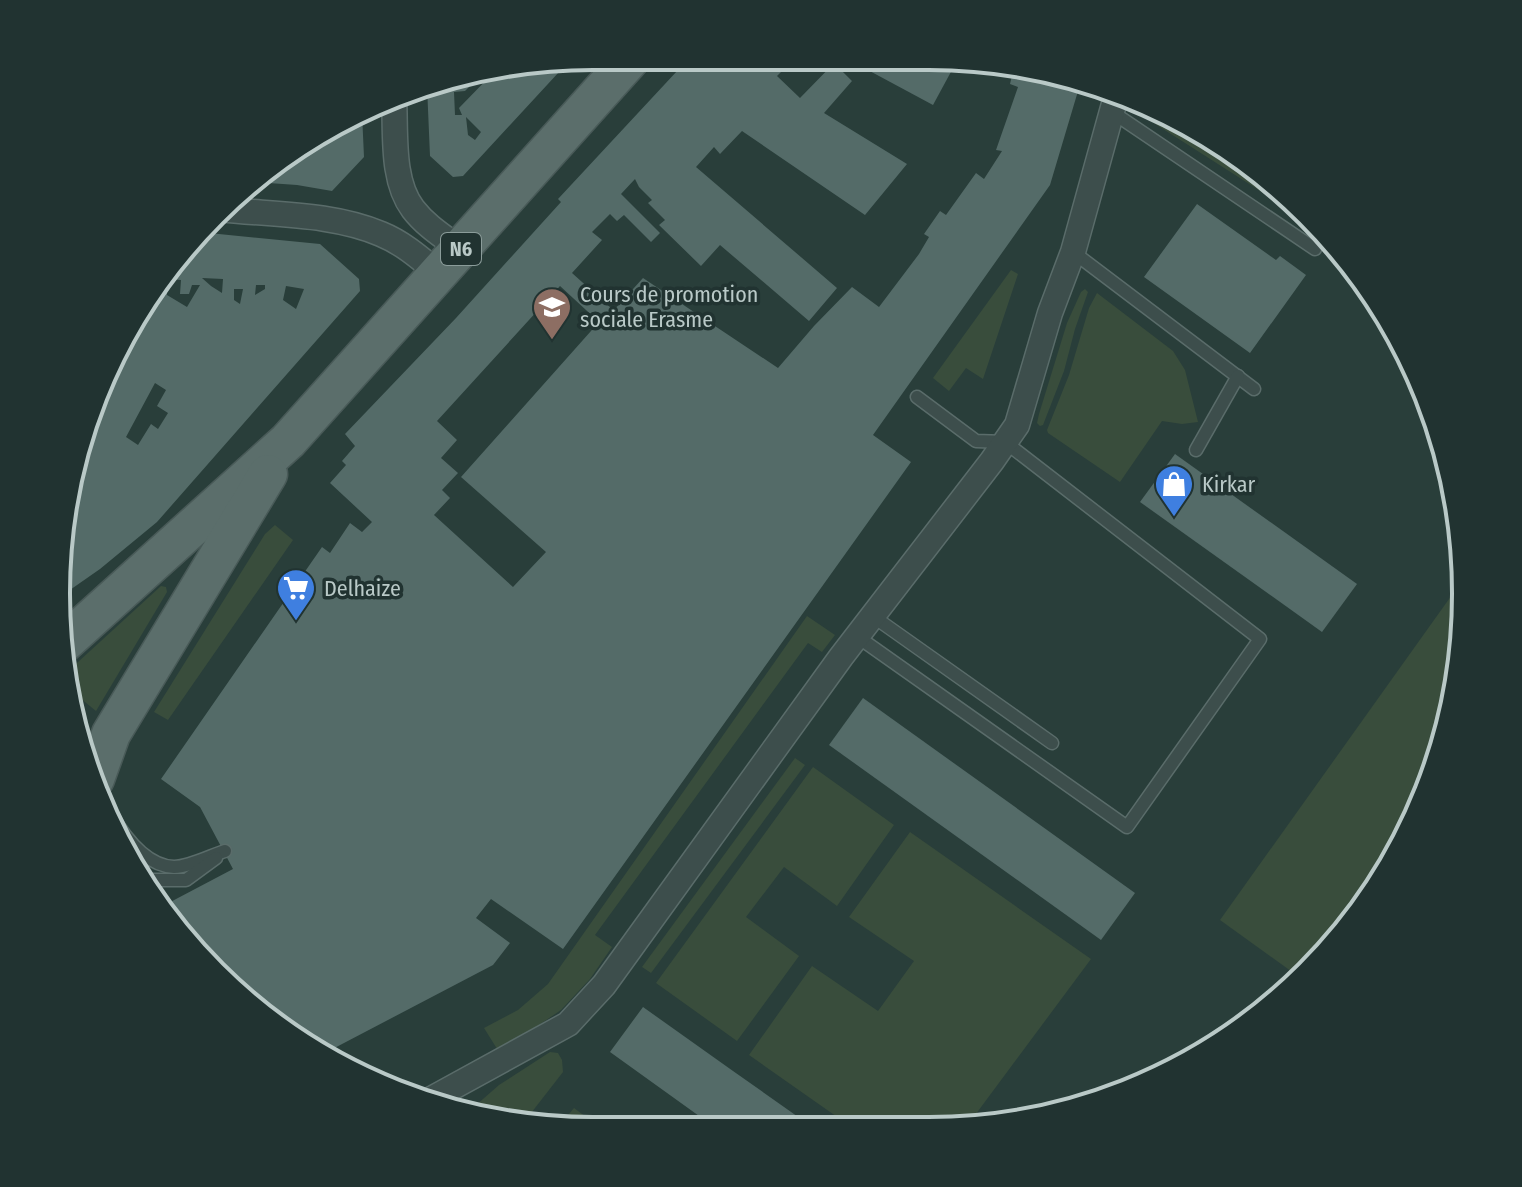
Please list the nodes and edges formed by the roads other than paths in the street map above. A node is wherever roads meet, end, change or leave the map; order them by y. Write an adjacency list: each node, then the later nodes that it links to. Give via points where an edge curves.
1 (620, 70): 8 (main road, N6)
2 (1113, 104): 7 (street)
3 (1121, 107): 6 (lane)
4 (395, 109): 8 (street, via 400,181 411,207)
5 (236, 211): 8 (street, via 354,225)
6 (1315, 249)
7 (1073, 252): 9 (lane); 13 (street, via 1017,425)
8 (449, 261): 12 (main road, N6)
9 (1238, 376): 10 (lane); 14 (lane)
10 (1254, 389)
11 (917, 397): 13 (lane, via 976,441)
12 (288, 441): 16 (main road, N6); 19 (main road, N6, via 111,734)
13 (1005, 442): 15 (street); 17 (lane, via 1260,639 1127,827)
14 (1196, 450)
15 (874, 617): 17 (street); 18 (lane)
16 (72, 636)
17 (858, 637): 22 (street, via 604,985 568,1024)
18 (1052, 743)
19 (100, 766)
20 (134, 844): 21 (lane, via 149,859 175,867 225,851 186,880)
21 (156, 880)
22 (441, 1094)

